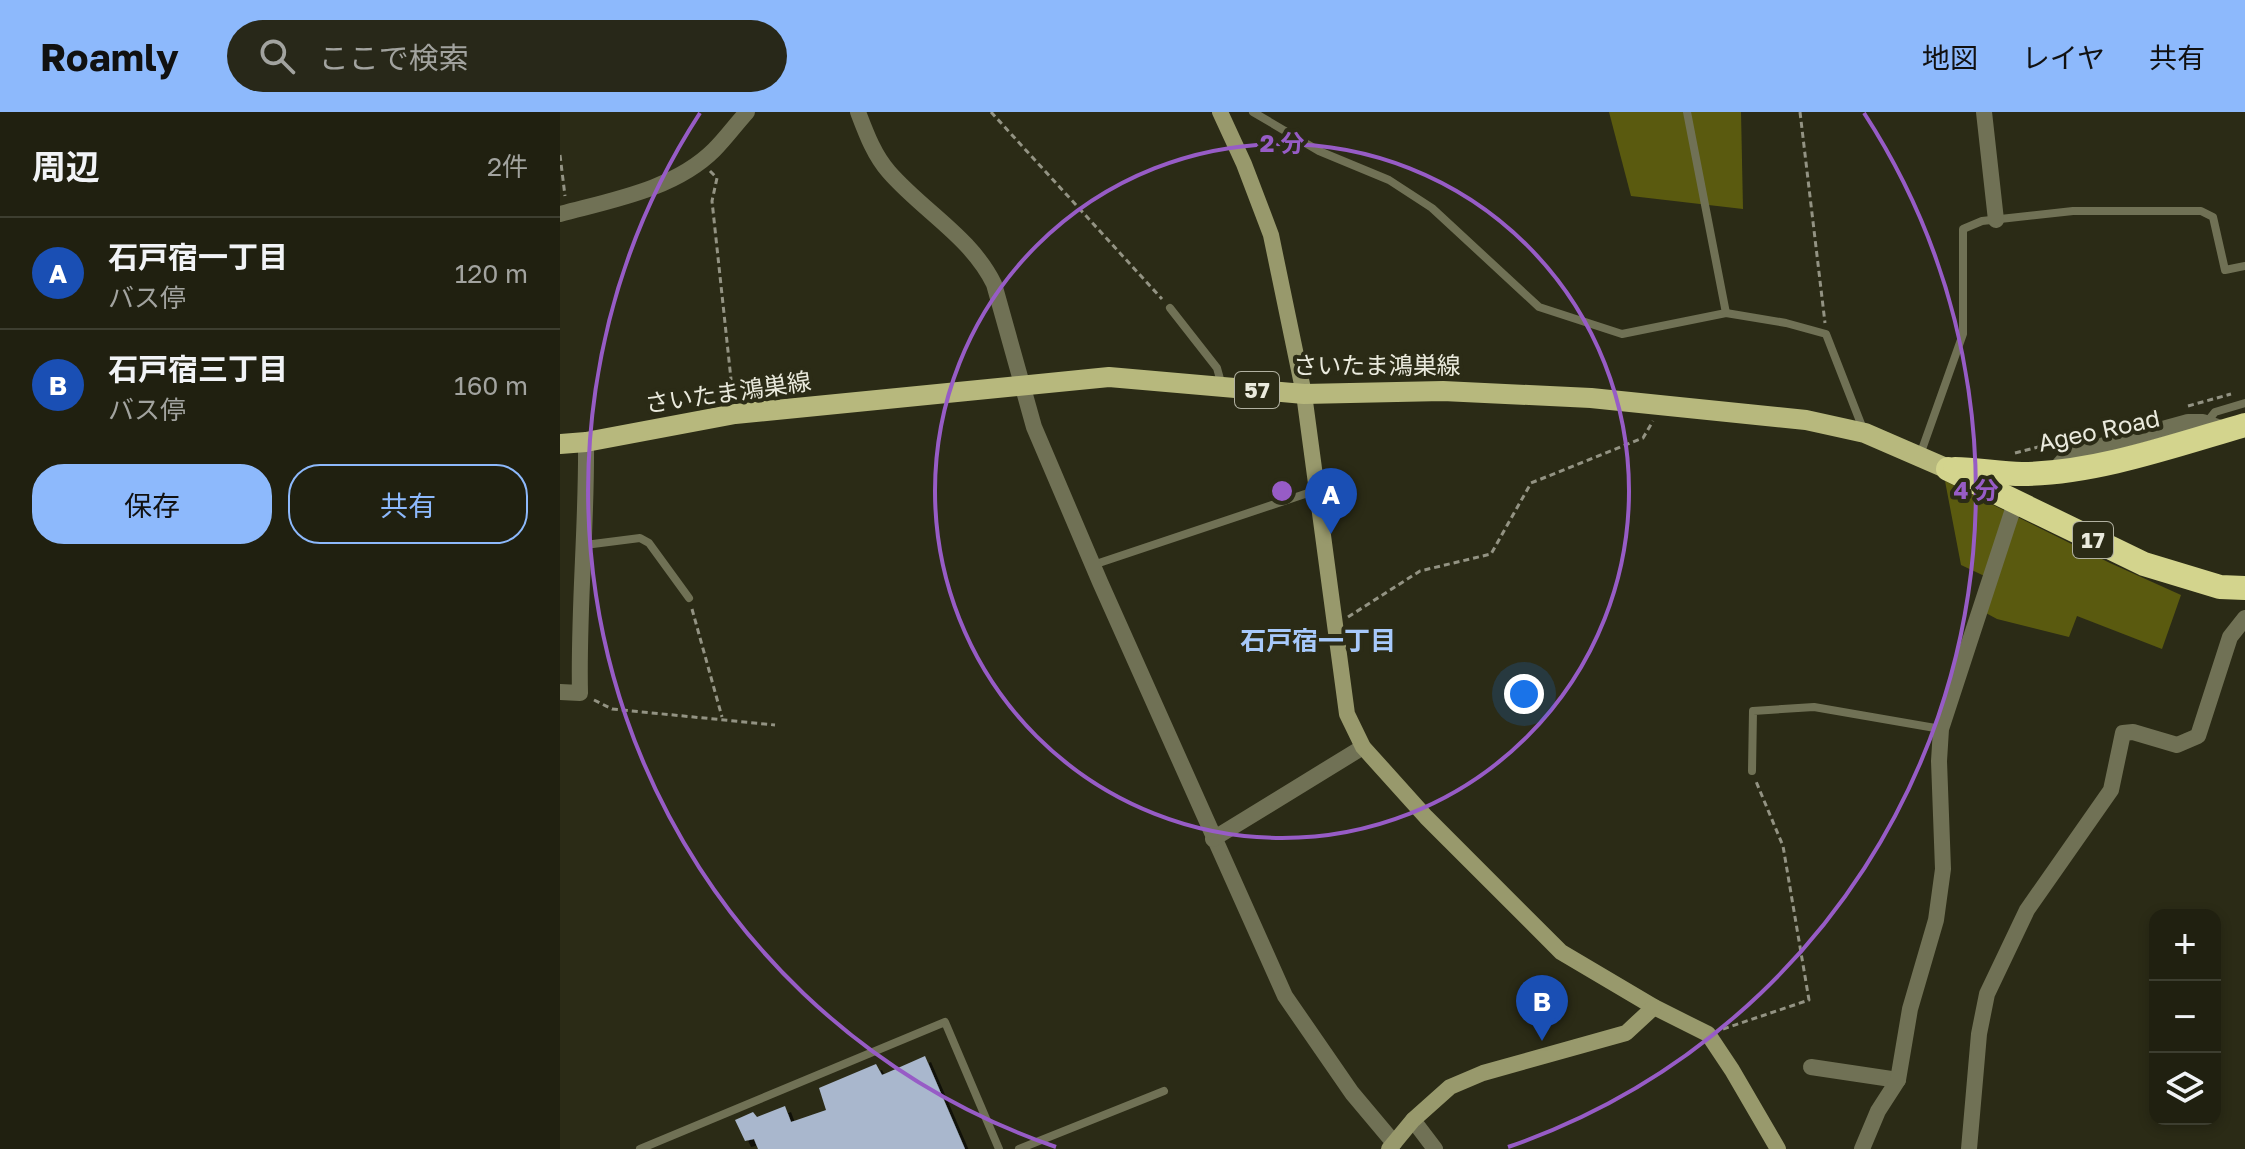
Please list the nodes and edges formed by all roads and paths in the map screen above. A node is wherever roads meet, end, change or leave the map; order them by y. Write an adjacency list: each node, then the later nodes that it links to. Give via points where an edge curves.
1 (747, 112): 10 (street)
2 (858, 112): 17 (street, via 887,170 983,263)
3 (991, 112): 14 (path)
4 (1220, 112): 19 (street, via 1271,235)
5 (1253, 112): 15 (lane, via 1319,151 1389,180 1432,208 1539,307 1622,334)
6 (1687, 112): 15 (lane)
7 (1800, 112): 16 (path)
8 (1984, 112): 12 (street)
9 (560, 155): 11 (path)
10 (700, 161): 11 (street, via 647,189); 22 (path, via 717,178 712,201)
11 (563, 213)
12 (1996, 220): 13 (lane, via 2073,211 2201,211 2213,217 2225,270); 27 (lane, via 1963,229 1963,334)
13 (2245, 266)
14 (1170, 308): 18 (lane, via 1217,368)
15 (1726, 313): 16 (lane)
16 (1826, 334): 24 (lane)
17 (1023, 384): 18 (main road, さいたま鴻巣線 / 57, via 1109,377); 22 (main road, さいたま鴻巣線 / 57); 32 (street, via 1034,427)
18 (1222, 386): 19 (main road, さいたま鴻巣線 / 57)
19 (1304, 394): 21 (main road, さいたま鴻巣線 / 57, via 1443,391); 29 (street)
20 (2245, 403): 23 (lane, via 2215,412)
21 (1654, 405): 24 (main road, さいたま鴻巣線 / 57, via 1806,420); 36 (path, via 1653,422 1643,438 1531,483 1491,554 1420,571)
22 (735, 414): 25 (main road, さいたま鴻巣線 / 57)
23 (2226, 426): 28 (highway, Ageo Road, via 2114,460 2054,471)
24 (1865, 433): 27 (main road, さいたま鴻巣線 / 57)
25 (586, 442): 26 (main road, さいたま鴻巣線 / 57); 31 (street)
26 (560, 444)
27 (1920, 456): 28 (main road, さいたま鴻巣線 / 57)
28 (1948, 469): 30 (highway, 17)
29 (1317, 490): 32 (lane); 36 (street)
30 (2015, 503): 33 (highway, 17, via 2144,564 2220,587); 41 (street)
31 (585, 545): 34 (lane, via 640,538); 38 (street)
32 (1092, 565): 44 (street)
33 (2245, 588)
34 (689, 598): 39 (path)
35 (2245, 618): 58 (street, via 2230,637 2198,736 2177,745 2123,733 2111,790 2027,910 1987,994)
36 (1335, 625): 42 (street, via 1347,714)
37 (560, 692): 38 (street)
38 (580, 693): 39 (path, via 612,709)
39 (723, 718): 40 (path)
40 (775, 725)
41 (1941, 729): 43 (lane, via 1827,709 1753,711); 48 (street, via 1943,869)
42 (1363, 747): 44 (street); 45 (street, via 1561,952)
43 (1752, 771): 46 (path, via 1783,846 1809,1000)
44 (1213, 839): 51 (street, via 1285,996)
45 (1654, 1007): 46 (street); 50 (street, via 1626,1033 1450,1087)
46 (1708, 1034): 56 (street)
47 (1811, 1067): 48 (street)
48 (1898, 1080): 57 (street)
49 (1164, 1091): 54 (lane)
50 (1413, 1120): 51 (street); 55 (street)
51 (1391, 1146)
52 (640, 1149): 53 (lane, via 945,1022)
53 (999, 1149)
54 (1019, 1149)
55 (1435, 1149)
56 (1778, 1149)
57 (1862, 1149)
58 (1969, 1149)

